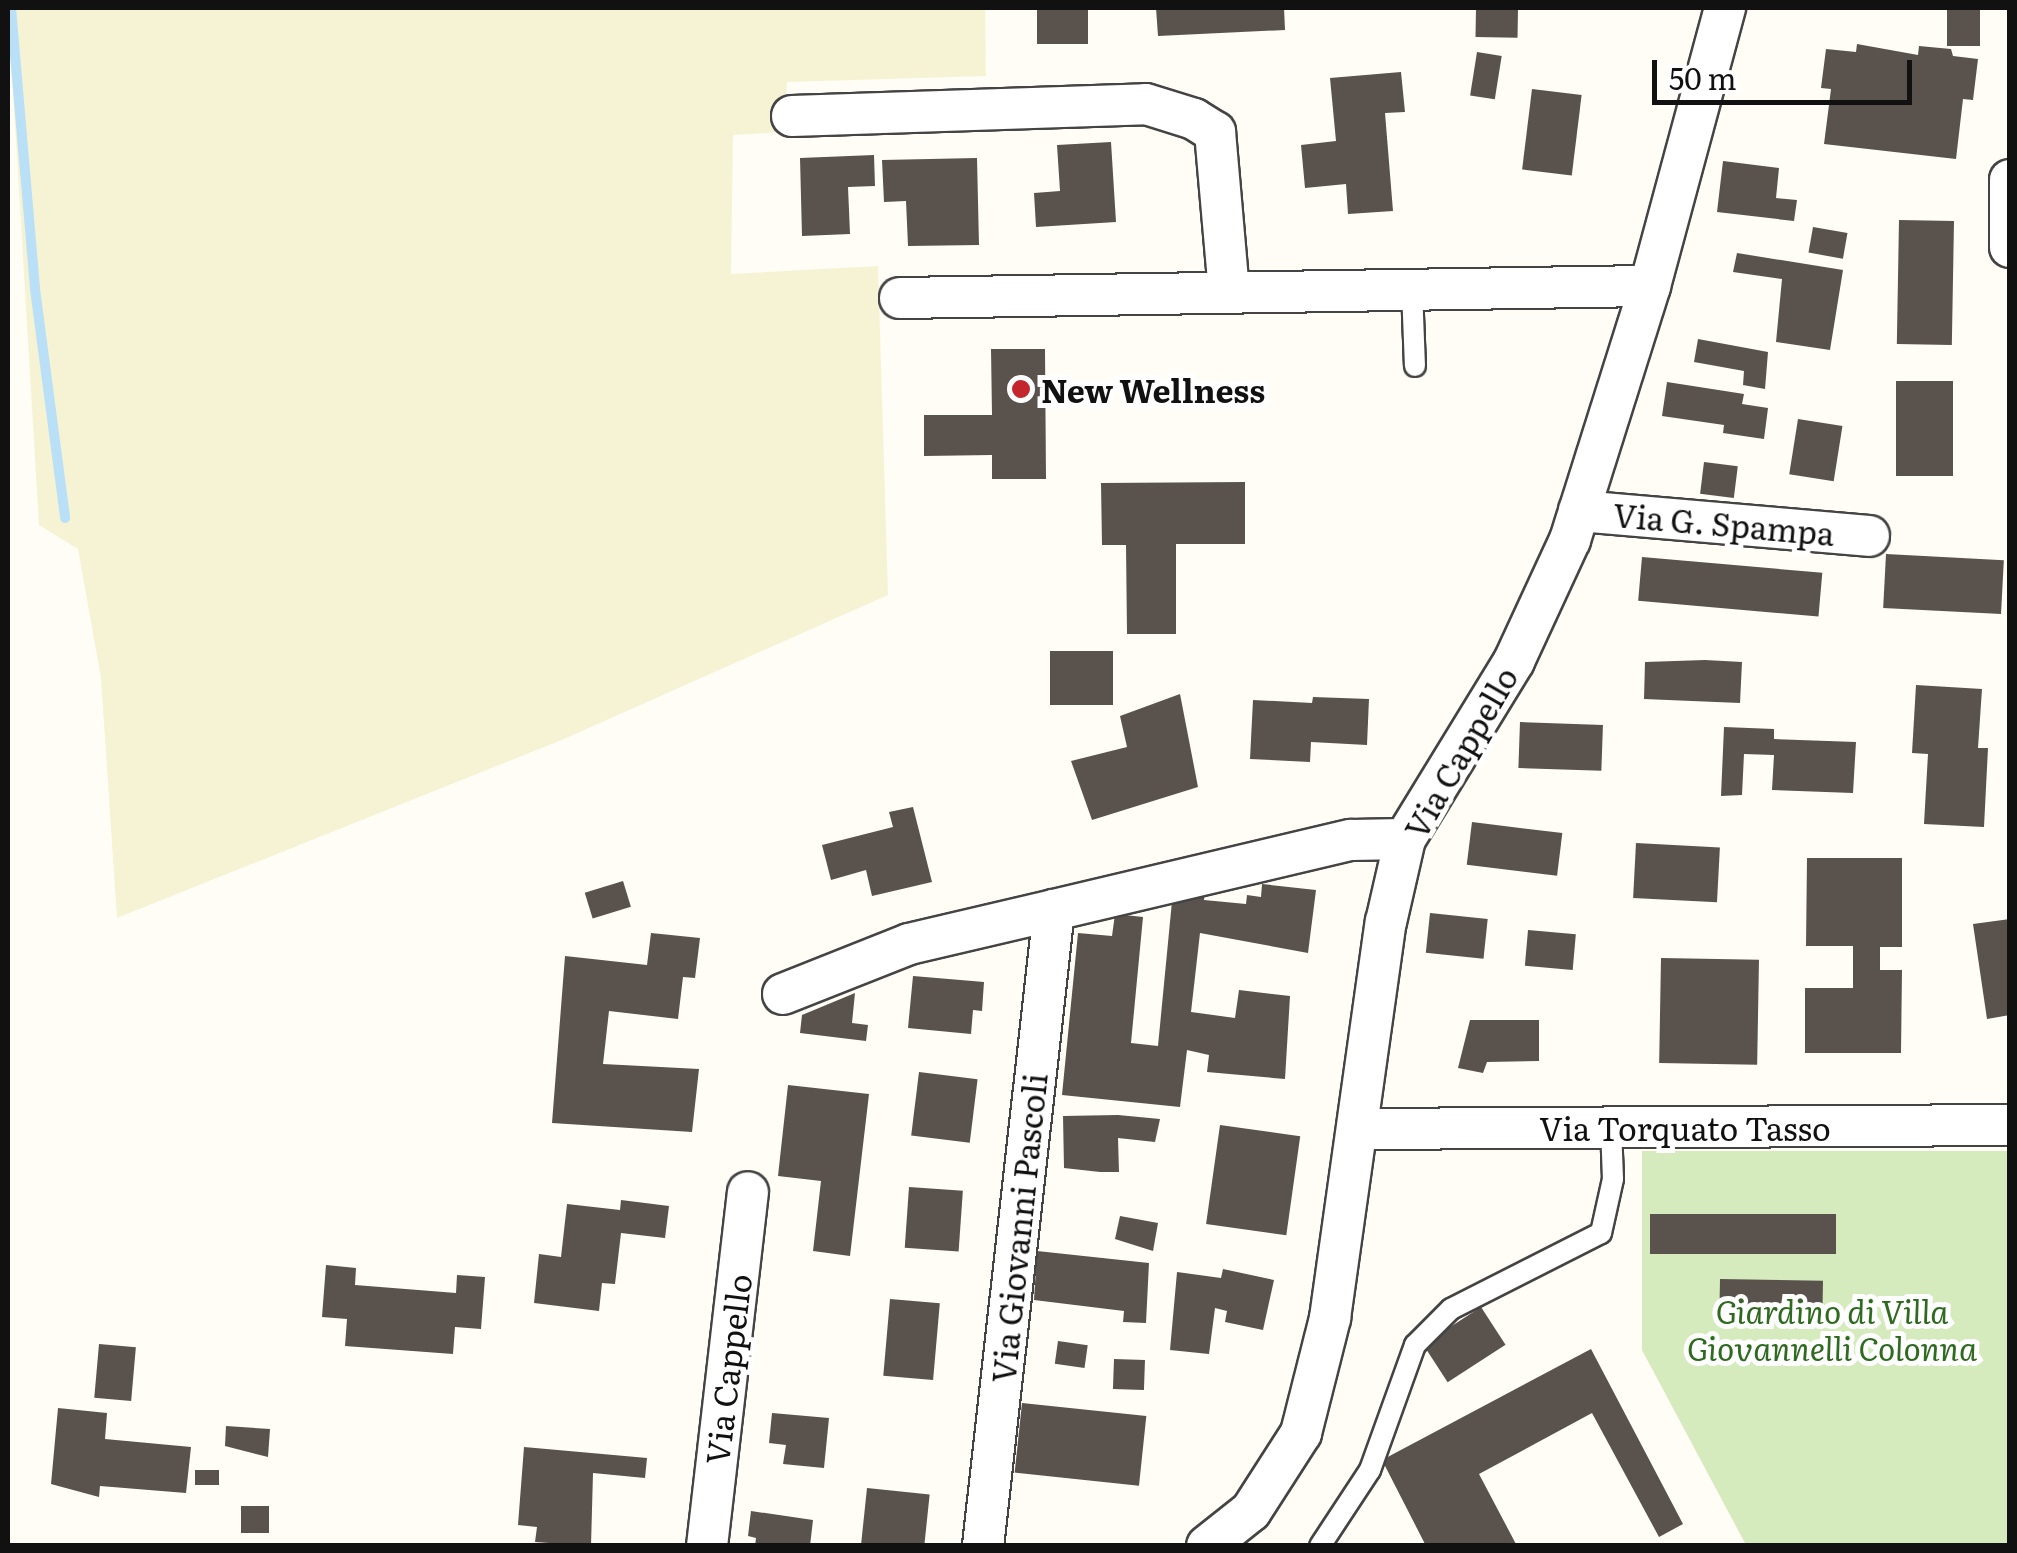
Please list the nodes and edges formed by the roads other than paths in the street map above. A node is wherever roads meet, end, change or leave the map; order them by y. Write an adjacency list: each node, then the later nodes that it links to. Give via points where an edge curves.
1 (1726, 8): 5 (street, Via Cappello)
2 (792, 116): 7 (street, via 1146,104 1194,119 1215,132)
3 (2010, 180): 4 (street)
4 (2010, 247)
5 (1650, 286): 6 (street); 10 (street, Via Cappello)
6 (1412, 289): 7 (street); 9 (lane)
7 (1229, 292): 8 (street)
8 (900, 298)
9 (1415, 366)
10 (1579, 511): 11 (street, Via G. Spampa); 12 (street, Via Cappello, via 1514,661)
11 (1869, 536)
12 (1405, 839): 13 (street, via 1351,840); 17 (street, Via Cappello, via 1386,922)
13 (1054, 910): 14 (street, via 909,944); 20 (street, Via Giovanni Pascoli)
14 (782, 994)
15 (2010, 1124): 16 (street, Via Torquato Tasso)
16 (1612, 1127): 17 (street, Via Torquato Tasso); 22 (lane, via 1612,1179 1601,1233 1451,1309 1415,1345 1370,1470)
17 (1360, 1129): 21 (street, Via Cappello, via 1330,1318 1302,1433 1251,1511)
18 (748, 1192): 19 (street, Via Cappello)
19 (707, 1546)
20 (983, 1546)
21 (1207, 1546)
22 (1320, 1546)

